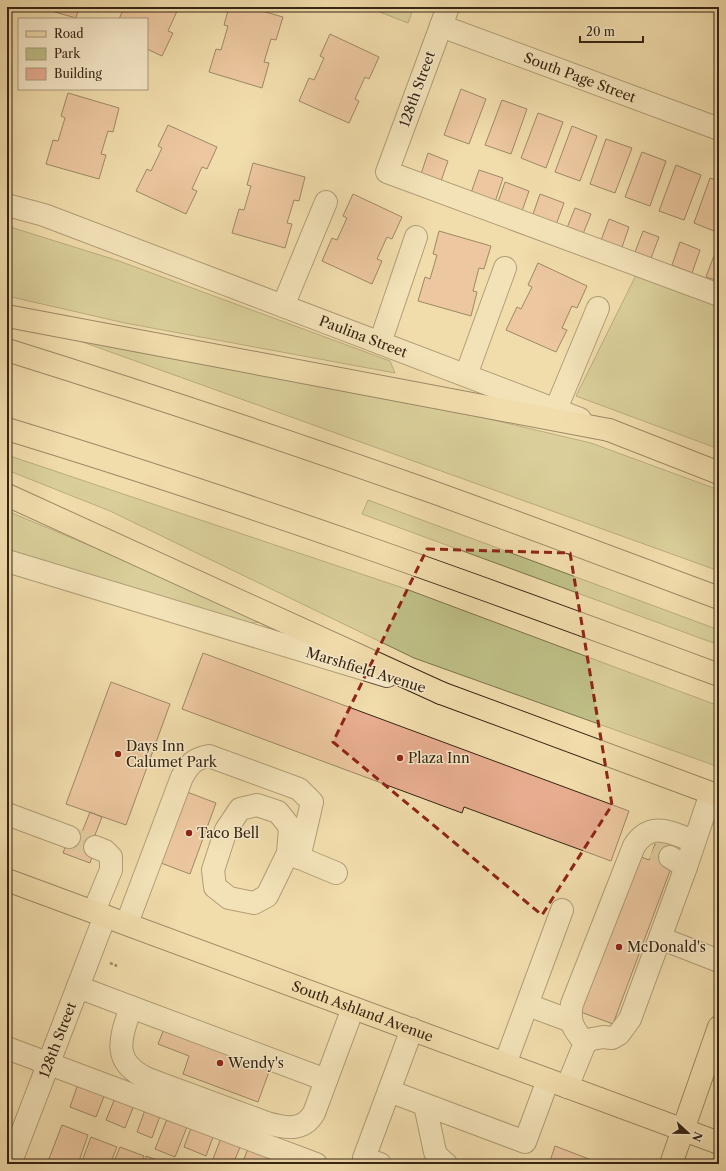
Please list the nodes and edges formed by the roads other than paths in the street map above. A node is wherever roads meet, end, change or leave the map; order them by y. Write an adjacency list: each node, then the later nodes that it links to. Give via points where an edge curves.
1 (444, 16): 2 (street, South Page Street); 7 (street, 128th Street, via 387,172)
2 (719, 129)
3 (326, 202): 8 (street)
4 (7, 204): 8 (street, Paulina Street, via 44,214)
5 (416, 237): 11 (street)
6 (505, 268): 13 (street)
7 (719, 295)
8 (283, 306): 11 (street, Paulina Street)
9 (598, 308): 14 (street)
10 (7, 316): 16 (main road)
11 (380, 343): 13 (street, Paulina Street)
12 (7, 350): 20 (main road, via 429,491)
13 (466, 375): 14 (street, Paulina Street)
14 (556, 410): 16 (street, Paulina Street)
15 (7, 429): 21 (main road, via 338,538)
16 (609, 430): 17 (main road, Paulina Street)
17 (719, 473)
18 (7, 495): 22 (main road)
19 (7, 561): 22 (street, Marshfield Avenue)
20 (719, 598)
21 (719, 675)
22 (441, 693): 23 (main road, Marshfield Avenue)
23 (715, 794): 26 (street)
24 (7, 814): 25 (street)
25 (69, 837)
26 (694, 841): 28 (street); 28 (street, via 670,832 654,831 640,837)
27 (95, 848): 32 (street, 128th Street, via 105,851 111,857)
28 (661, 854): 34 (street); 40 (street, via 572,1004)
29 (336, 873): 33 (street, via 294,855 312,802 299,789 209,756 198,758 188,766 182,777)
30 (7, 880): 32 (main road, South Ashland Avenue)
31 (562, 910): 37 (street)
32 (99, 914): 33 (main road, South Ashland Avenue); 36 (street, 128th Street)
33 (127, 923): 39 (main road, South Ashland Avenue)
34 (660, 938): 35 (street); 43 (street, via 625,1028 612,1038 592,1039)
35 (719, 960)
36 (78, 987): 38 (street); 45 (street, 128th Street)
37 (528, 1005): 40 (street); 46 (street)
38 (131, 1007): 48 (street); 48 (street, via 124,1029 123,1056 135,1074 148,1080 287,1128 309,1120)
39 (354, 1008): 42 (main road, South Ashland Avenue); 48 (street)
40 (571, 1021): 43 (street)
41 (719, 1027): 47 (main road)
42 (412, 1029): 46 (main road, South Ashland Avenue); 50 (street)
43 (585, 1043): 49 (street)
44 (7, 1048): 45 (street)
45 (48, 1064): 54 (street, 128th Street); 55 (street)
46 (505, 1064): 49 (main road, South Ashland Avenue)
47 (712, 1069): 52 (main road)
48 (326, 1080)
49 (558, 1083): 51 (street, via 525,1142); 52 (main road, South Ashland Avenue)
50 (389, 1092): 51 (street); 56 (street, via 364,1158)
51 (425, 1105): 57 (street, via 435,1152)
52 (683, 1129): 53 (main road, South Ashland Avenue); 58 (main road)
53 (719, 1143)
54 (10, 1164)
55 (316, 1164)
56 (380, 1164)
57 (446, 1164)
58 (671, 1164)

